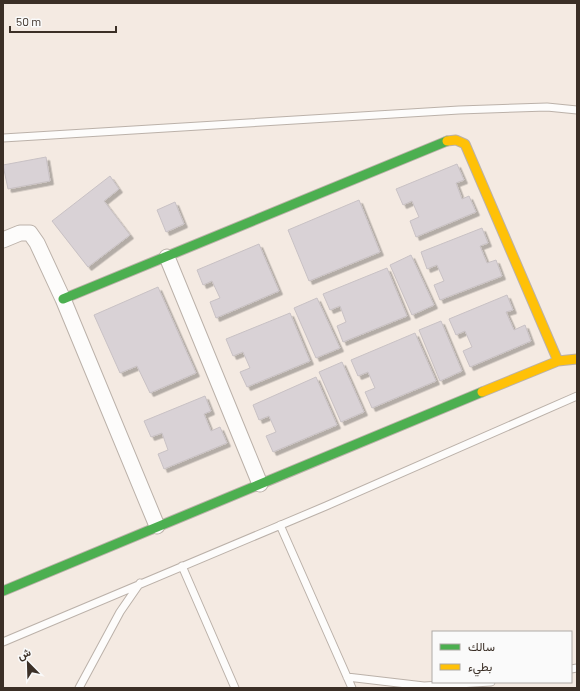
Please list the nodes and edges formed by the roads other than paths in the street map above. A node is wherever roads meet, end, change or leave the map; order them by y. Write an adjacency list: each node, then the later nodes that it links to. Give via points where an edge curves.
1 (577, 110): 2 (lane, via 547,107 459,110)
2 (3, 138)
3 (3, 240): 5 (street, via 20,233 30,234 37,243)
4 (167, 257): 5 (street); 7 (street, via 446,141 456,140 465,144); 9 (street)
5 (63, 300): 11 (street)
6 (577, 359): 7 (street)
7 (558, 361): 9 (street)
8 (577, 396): 10 (lane)
9 (260, 484): 11 (street)
10 (280, 525): 12 (lane); 16 (lane)
11 (157, 526): 14 (street)
12 (182, 566): 13 (lane); 19 (lane)
13 (140, 584): 15 (lane); 18 (lane, via 120,612)
14 (3, 591)
15 (3, 642)
16 (346, 676): 17 (lane, via 424,686); 20 (lane)
17 (474, 683)
18 (78, 688)
19 (235, 688)
20 (352, 688)

